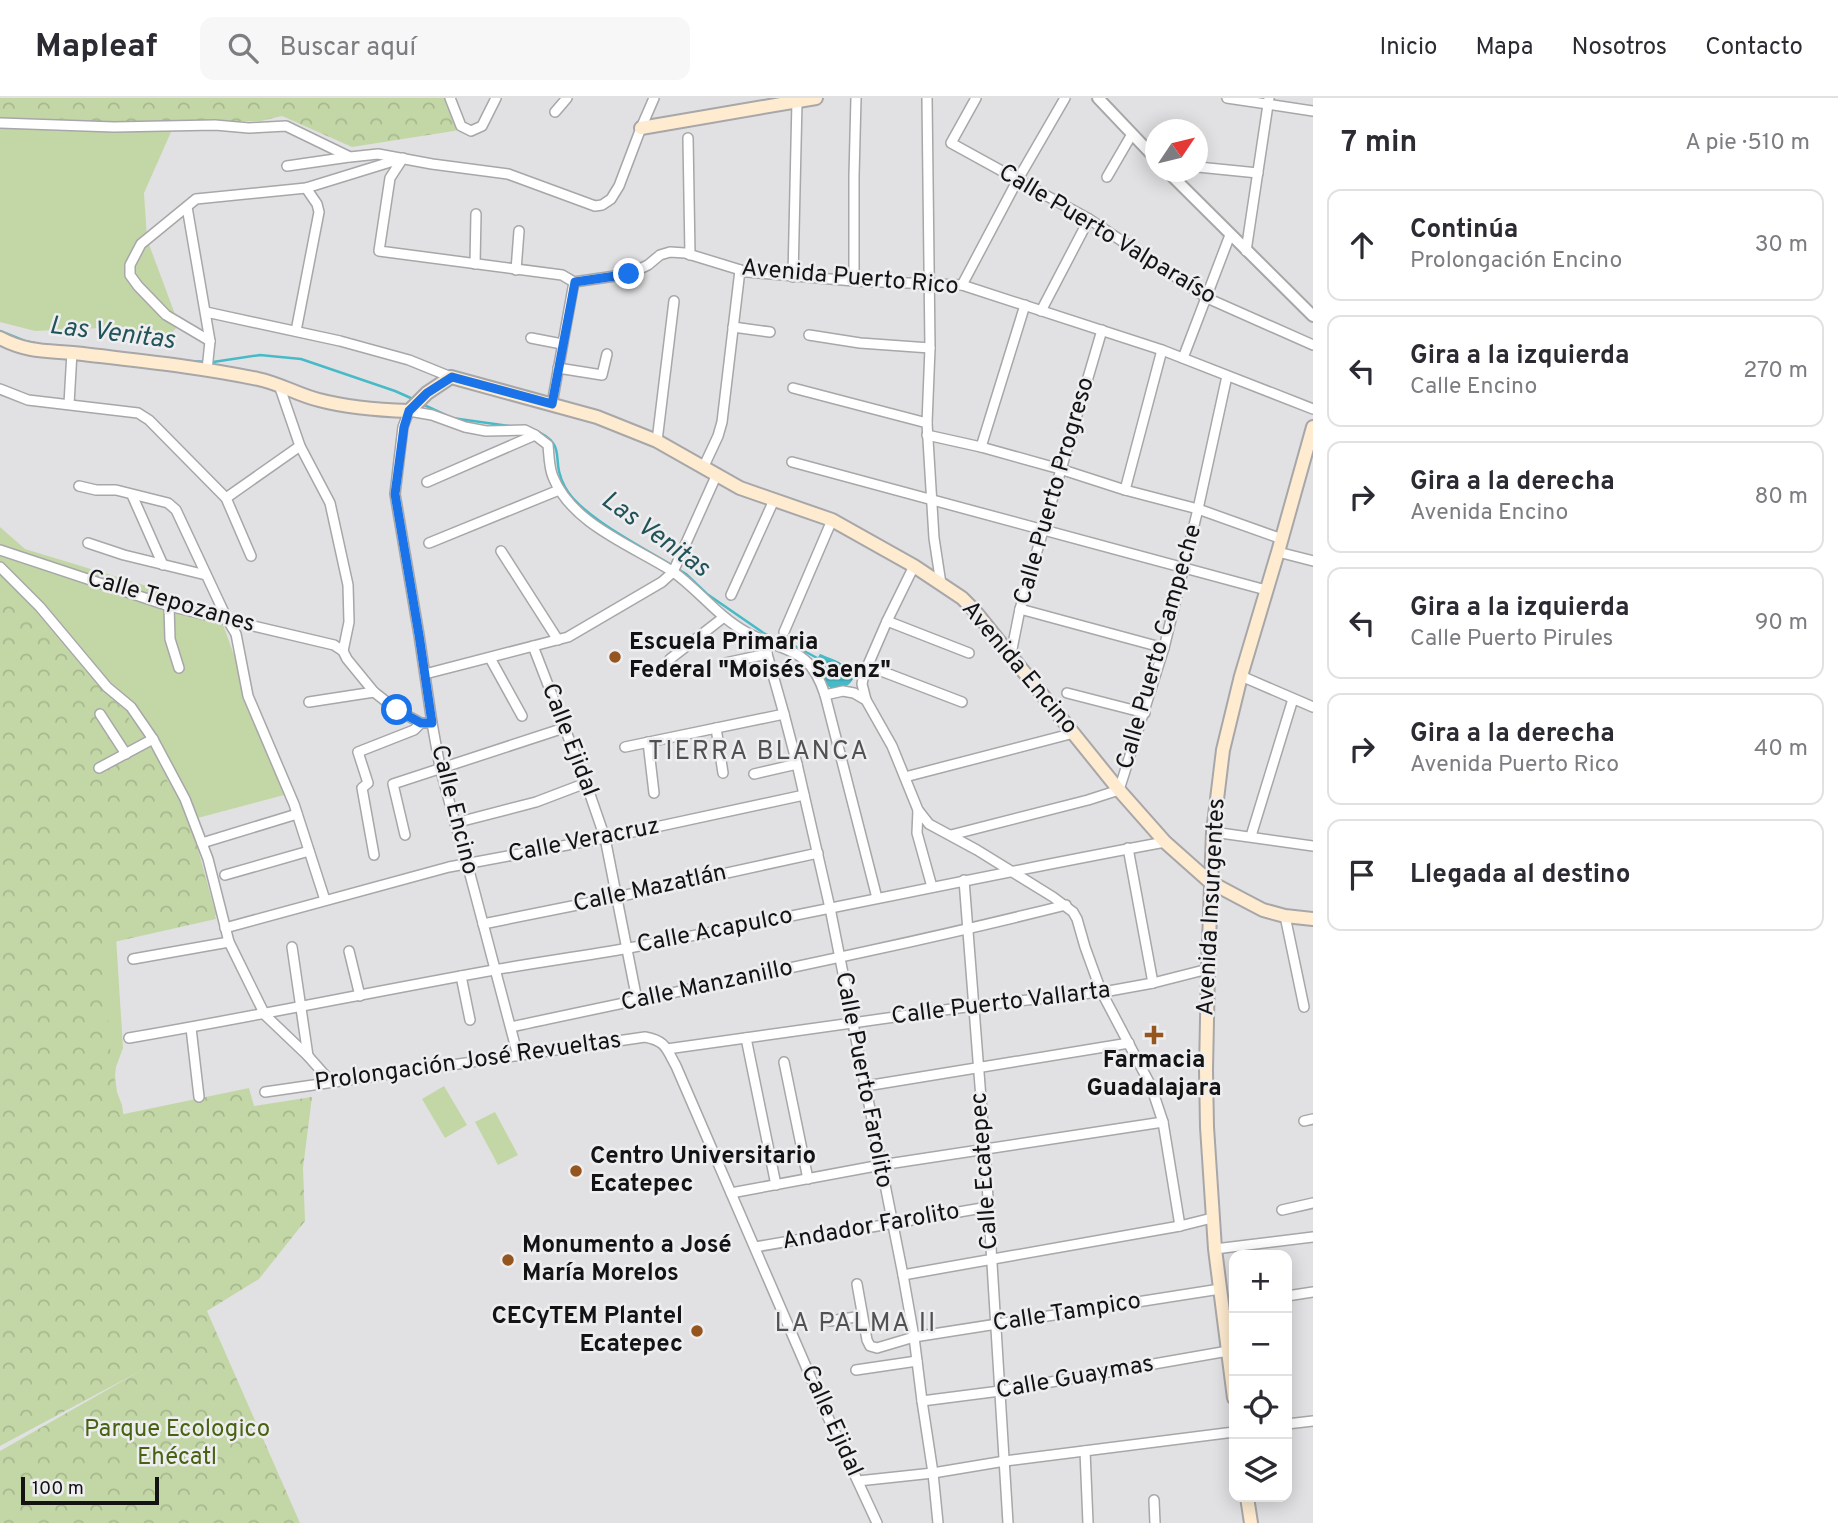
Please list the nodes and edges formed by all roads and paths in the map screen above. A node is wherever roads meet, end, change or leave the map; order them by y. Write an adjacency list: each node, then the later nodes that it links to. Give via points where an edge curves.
1 (450, 98): 2 (street, via 461,126 471,131 482,126)
2 (496, 98)
3 (567, 98): 15 (street)
4 (655, 98): 17 (street)
5 (816, 98): 13 (main road)
6 (856, 98): 41 (street)
7 (928, 98): 43 (street)
8 (976, 98): 27 (street, Calle Puerto Valparaíso, via 951,143)
9 (1065, 98): 27 (street)
10 (1098, 98): 18 (street)
11 (1227, 98): 12 (street)
12 (1268, 101): 14 (street); 25 (street)
13 (797, 102): 17 (main road); 40 (street)
14 (1313, 111)
15 (555, 112)
16 (0, 123): 21 (street, via 286,126)
17 (640, 128): 22 (street, via 619,187 611,199 595,206 508,174)
18 (1132, 134): 20 (street); 26 (street)
19 (688, 138): 36 (street)
20 (1145, 148)
21 (350, 157): 22 (street, via 378,154); 23 (street)
22 (403, 158): 29 (street); 37 (street, Avenida Puerto Rico, via 390,178 379,251)
23 (287, 166)
24 (1208, 168): 25 (street)
25 (1258, 173): 35 (street)
26 (1107, 177)
27 (1017, 181): 32 (street, Calle Puerto Valparaíso); 44 (street)
28 (1178, 182): 34 (street)
29 (306, 188): 30 (street, via 196,199); 53 (street, via 319,212)
30 (187, 207): 49 (street); 58 (street, via 141,244 130,275 166,315)
31 (476, 214): 37 (street)
32 (1089, 219): 45 (street, Calle Puerto Valparaíso); 48 (street)
33 (519, 231): 38 (street)
34 (1230, 234): 35 (street); 45 (street)
35 (1246, 251): 50 (street)
36 (690, 255): 39 (street, Avenida Puerto Rico); 42 (street, Avenida Puerto Rico, via 670,252 629,274)
37 (475, 264): 38 (street, Avenida Puerto Rico)
38 (516, 270): 42 (street, Avenida Puerto Rico, via 562,275)
39 (740, 270): 40 (street, Avenida Puerto Rico); 51 (street)
40 (793, 277): 41 (street, Avenida Puerto Rico)
41 (854, 281): 43 (street, Avenida Puerto Rico)
42 (575, 282): 59 (street)
43 (929, 284): 44 (street, Avenida Puerto Rico); 61 (street)
44 (962, 285): 47 (street, Avenida Puerto Rico)
45 (1207, 298): 60 (street, Calle Puerto Valparaíso); 65 (street)
46 (674, 301): 81 (street)
47 (1025, 304): 48 (street, Avenida Puerto Rico); 83 (street)
48 (1041, 311): 52 (street, Avenida Puerto Rico)
49 (206, 312): 53 (street); 58 (street)
50 (1313, 316)
51 (733, 327): 54 (street); 85 (street, via 722,422)
52 (1102, 330): 62 (street, Avenida Puerto Rico); 86 (street, Calle Puerto Progreso)
53 (296, 331): 69 (street, via 409,360)
54 (770, 332)
55 (809, 335): 61 (street)
56 (0, 338): 63 (main road, via 44,352)
57 (531, 338): 59 (street)
58 (210, 341): 66 (street)
59 (562, 344): 67 (street)
60 (1313, 345)
61 (930, 348): 77 (street)
62 (1162, 350): 65 (street, Avenida Puerto Rico); 91 (street)
63 (72, 352): 66 (main road); 73 (street)
64 (607, 354): 67 (street, via 602,375)
65 (1183, 358): 68 (street, Avenida Puerto Rico)
66 (208, 365): 70 (main road)
67 (558, 368): 74 (street)
68 (1227, 376): 76 (street, Avenida Puerto Rico); 96 (street, Calle Puerto Campeche)
69 (452, 377): 74 (main road, Avenida Encino); 75 (main road)
70 (279, 385): 75 (main road, via 317,400 360,409); 82 (street)
71 (793, 388): 77 (street)
72 (0, 389): 73 (street, via 28,400)
73 (69, 404): 93 (street, via 138,413)
74 (552, 404): 81 (main road, Avenida Encino)
75 (415, 405): 79 (street, via 465,428 525,430); 134 (street, Calle Encino, via 404,427 395,494)
76 (1313, 409)
77 (927, 423): 80 (street)
78 (1313, 427): 101 (main road, Avenida Insurgentes)
79 (535, 435): 88 (street); 90 (street, via 548,445 551,474)
80 (927, 435): 83 (street); 94 (street)
81 (657, 441): 85 (main road, Avenida Encino)
82 (300, 446): 93 (street); 125 (street, via 330,503 348,585 349,622)
83 (981, 447): 86 (street)
84 (792, 462): 94 (street)
85 (704, 466): 87 (main road, Avenida Encino)
86 (1060, 469): 91 (street); 98 (street, Calle Puerto Progreso)
87 (717, 474): 95 (main road, Avenida Encino); 110 (street)
88 (427, 482)
89 (79, 486): 92 (street)
90 (559, 490): 100 (street); 110 (street, via 573,509 593,524)
91 (1125, 490): 96 (street)
92 (132, 495): 106 (street); 111 (street, via 168,503 176,510)
93 (226, 498): 104 (street)
94 (931, 499): 98 (street); 112 (street)
95 (774, 500): 97 (main road, Avenida Encino); 114 (street)
96 (1198, 509): 101 (street); 109 (street, Calle Puerto Campeche)
97 (832, 520): 107 (main road, Avenida Encino); 120 (street)
98 (1042, 529): 109 (street); 116 (street, Calle Puerto Progreso)
99 (88, 543): 106 (street)
100 (429, 543)
101 (1280, 546): 105 (street); 113 (main road, Avenida Insurgentes)
102 (0, 550): 115 (street, Calle Tepozanes)
103 (501, 551): 121 (street)
104 (251, 556)
105 (1313, 561)
106 (163, 565): 111 (street)
107 (914, 566): 112 (main road, Avenida Encino); 119 (street)
108 (0, 567): 153 (street, via 107,687 131,707)
109 (1182, 567): 113 (street); 124 (street, Calle Puerto Campeche)
110 (673, 571): 117 (street); 121 (street, via 623,606)
111 (206, 575): 118 (street)
112 (941, 584): 128 (main road, Avenida Encino, via 962,598)
113 (1266, 590): 135 (main road, Avenida Insurgentes)
114 (731, 595)
115 (169, 606): 118 (street, Calle Tepozanes); 133 (street, via 170,639)
116 (1020, 608): 124 (street); 128 (street, Calle Puerto Progreso)
117 (724, 617): 122 (street); 130 (street)
118 (227, 619): 125 (street, Calle Tepozanes); 168 (street, via 236,634 248,696)
119 (887, 621): 126 (street); 132 (street)
120 (784, 632)
121 (558, 640): 123 (street)
122 (767, 642): 127 (street, Calle Puerto Farolito); 138 (street, via 800,655 820,679)
123 (533, 646): 129 (street); 150 (street, Calle Ejidal)
124 (1164, 648): 144 (street, Calle Puerto Campeche)
125 (343, 651): 136 (street)
126 (969, 653)
127 (767, 654): 131 (street); 146 (street, Calle Puerto Farolito)
128 (1011, 654): 152 (main road, Avenida Encino)
129 (490, 658): 134 (street); 147 (street)
130 (670, 659)
131 (725, 663)
132 (868, 666): 140 (street, via 862,684); 142 (street)
133 (178, 668)
134 (425, 674): 149 (street, Calle Encino)
135 (1241, 676): 139 (street); 170 (main road, Avenida Insurgentes, via 1223,750)
136 (374, 692): 141 (street); 148 (street)
137 (1067, 693): 144 (street)
138 (825, 695): 140 (street, via 843,691); 189 (street)
139 (1293, 699): 143 (street); 173 (street)
140 (866, 701): 162 (street)
141 (309, 702)
142 (962, 702)
143 (1313, 707)
144 (1145, 713): 164 (street, Calle Puerto Campeche)
145 (100, 714): 156 (street)
146 (785, 714): 151 (street); 157 (street, Calle Puerto Farolito)
147 (522, 716)
148 (421, 723): 149 (street); 181 (street, via 358,752 368,783 362,788)
149 (432, 723): 158 (street, Calle Encino)
150 (564, 728): 158 (street); 163 (street, Calle Ejidal)
151 (716, 728): 154 (street); 160 (street)
152 (1074, 733): 162 (street); 164 (main road, Avenida Encino)
153 (153, 739): 156 (street); 176 (street, via 186,799)
154 (648, 742): 155 (street); 165 (street)
155 (625, 747)
156 (126, 754): 159 (street)
157 (797, 764): 161 (street); 166 (street, Calle Puerto Farolito)
158 (440, 767): 169 (street, Calle Encino); 171 (street, via 393,784)
159 (99, 768)
160 (723, 773)
161 (754, 774)
162 (905, 777): 167 (street)
163 (586, 783): 169 (street, via 536,802); 174 (street, Calle Ejidal)
164 (1119, 790): 172 (street, Calle Puerto Campeche); 175 (main road, Avenida Encino)
165 (654, 793)
166 (804, 795): 174 (street, Calle Veracruz); 180 (street, Calle Puerto Farolito)
167 (918, 810): 172 (street, via 929,824); 187 (street, via 917,833)
168 (297, 814): 176 (street); 179 (street)
169 (455, 823): 182 (street, Calle Encino)
170 (1213, 832): 173 (street); 186 (main road, Avenida Insurgentes)
171 (405, 835)
172 (951, 835): 183 (street)
173 (1251, 836): 177 (street)
174 (605, 838): 182 (street, Calle Veracruz); 188 (street, Calle Ejidal)
175 (1164, 842): 178 (street, Calle Acapulco); 186 (main road, Avenida Encino)
176 (202, 843): 196 (street)
177 (1313, 846)
178 (1128, 848): 183 (street, Calle Acapulco); 207 (street)
179 (309, 851): 184 (street); 190 (street)
180 (818, 853): 188 (street, Calle Mazatlán); 192 (street, Calle Puerto Farolito)
181 (374, 855)
182 (467, 863): 190 (street, Calle Veracruz); 195 (street, Calle Encino)
183 (1009, 871): 185 (street, Calle Acapulco); 191 (street)
184 (225, 875)
185 (964, 880): 187 (street, Calle Acapulco); 197 (street, Calle Ecatepec)
186 (1210, 882): 193 (main road, Avenida Encino); 204 (main road, Avenida Insurgentes)
187 (932, 887): 189 (street, Calle Acapulco)
188 (617, 897): 195 (street, Calle Mazatlán); 200 (street, Calle Ejidal)
189 (877, 898): 192 (street, Calle Acapulco)
190 (325, 900): 196 (street, Calle Veracruz)
191 (1066, 905): 197 (street, Calle Manzanillo); 208 (street, via 1077,919)
192 (830, 908): 200 (street, Calle Acapulco); 202 (street, Calle Puerto Farolito)
193 (1285, 916): 194 (main road, Avenida Encino); 213 (street)
194 (1313, 919)
195 (483, 924): 205 (street, Calle Encino)
196 (225, 928): 198 (street)
197 (968, 930): 202 (street, Calle Manzanillo); 211 (street, Calle Ecatepec)
198 (229, 942): 203 (street); 214 (street)
199 (292, 947): 212 (street)
200 (626, 948): 205 (street, Calle Acapulco); 210 (street, Calle Ejidal)
201 (349, 951): 209 (street)
202 (839, 958): 210 (street, Calle Manzanillo); 216 (street, Calle Puerto Farolito)
203 (133, 960)
204 (1208, 969): 207 (street, Calle Puerto Vallarta); 240 (main road, Avenida Insurgentes, via 1206,1077)
205 (495, 970): 206 (street, Calle Acapulco); 218 (street, Calle Encino)
206 (461, 976): 209 (street, Calle Acapulco); 215 (street)
207 (1153, 983): 208 (street, Calle Puerto Vallarta)
208 (1101, 991): 211 (street, Calle Puerto Vallarta); 221 (street)
209 (360, 996): 212 (street, Calle Acapulco)
210 (636, 1000): 218 (street, Calle Manzanillo)
211 (973, 1006): 216 (street, Calle Puerto Vallarta); 226 (street, Calle Ecatepec)
212 (301, 1007): 214 (street, Calle Acapulco); 223 (street)
213 (1304, 1007)
214 (265, 1015): 217 (street, Calle Acapulco); 223 (street)
215 (470, 1020)
216 (853, 1023): 220 (street, Calle Puerto Vallarta); 228 (street, Calle Puerto Farolito)
217 (191, 1027): 219 (street, Calle Acapulco); 230 (street)
218 (511, 1027): 224 (street, Calle Encino)
219 (129, 1038)
220 (746, 1038): 222 (street, Calle Puerto Vallarta); 235 (street)
221 (1129, 1043): 226 (street); 231 (street)
222 (667, 1049): 224 (street, Prolongación José Revueltas, via 658,1040 645,1037); 236 (street, Calle Ejidal)
223 (308, 1056): 227 (street)
224 (518, 1056): 227 (street, Prolongación José Revueltas)
225 (784, 1062): 234 (street)
226 (978, 1067): 228 (street); 232 (street, Calle Ecatepec)
227 (331, 1082): 229 (street, Prolongación José Revueltas)
228 (866, 1086): 233 (street, Calle Puerto Farolito)
229 (265, 1091)
230 (199, 1097)
231 (1163, 1122): 232 (street); 242 (street)
232 (985, 1150): 233 (street); 238 (street, Calle Ecatepec)
233 (881, 1165): 234 (street); 241 (street, Calle Puerto Farolito)
234 (808, 1179): 235 (street)
235 (776, 1185): 236 (street)
236 (731, 1193): 244 (street, Calle Ejidal)
237 (1313, 1203): 239 (street)
238 (988, 1207): 241 (street, Andador Farolito); 246 (street, Calle Ecatepec)
239 (1282, 1210)
240 (1212, 1218): 242 (street); 245 (main road, Avenida Insurgentes)
241 (892, 1224): 244 (street, Andador Farolito); 247 (street, Calle Puerto Farolito)
242 (1180, 1226): 246 (street)
243 (1313, 1237): 245 (street)
244 (755, 1247): 269 (street, Calle Ejidal)
245 (1215, 1249): 249 (main road, Avenida Insurgentes)
246 (992, 1258): 247 (street); 255 (street, Calle Ecatepec)
247 (903, 1275): 256 (street, Calle Puerto Farolito)
248 (857, 1284): 253 (street)
249 (1220, 1289): 252 (main road, Avenida Insurgentes); 255 (street, Calle Tampico)
250 (1313, 1292): 251 (street)
251 (1292, 1295)
252 (1228, 1304): 257 (main road, Avenida Insurgentes)
253 (862, 1316): 254 (street); 256 (street, Calle Tampico, via 870,1346)
254 (830, 1321)
255 (995, 1324): 256 (street, Calle Tampico); 261 (street, Calle Ecatepec)
256 (914, 1337): 258 (street, Calle Puerto Farolito)
257 (1228, 1351): 260 (main road, Avenida Insurgentes); 261 (street, Calle Guaymas)
258 (917, 1361): 259 (street); 262 (street, Calle Puerto Farolito)
259 (856, 1370)
260 (1231, 1376)
261 (1000, 1391): 262 (street, Calle Guaymas); 267 (street, Calle Ecatepec)
262 (922, 1401): 268 (street, Calle Puerto Farolito)
263 (1313, 1421): 264 (street)
264 (1292, 1423)
265 (1229, 1433): 266 (street)
266 (1085, 1451): 267 (street); 275 (street)
267 (1005, 1461): 268 (street); 274 (street, Calle Ecatepec)
268 (933, 1473): 269 (street); 273 (street, Calle Puerto Farolito)
269 (858, 1482): 272 (street, Calle Ejidal)
270 (1154, 1500): 276 (street)
271 (1248, 1502): 277 (main road)
272 (877, 1523)
273 (938, 1523)
274 (1008, 1523)
275 (1088, 1523)
276 (1155, 1523)
277 (1251, 1523)

